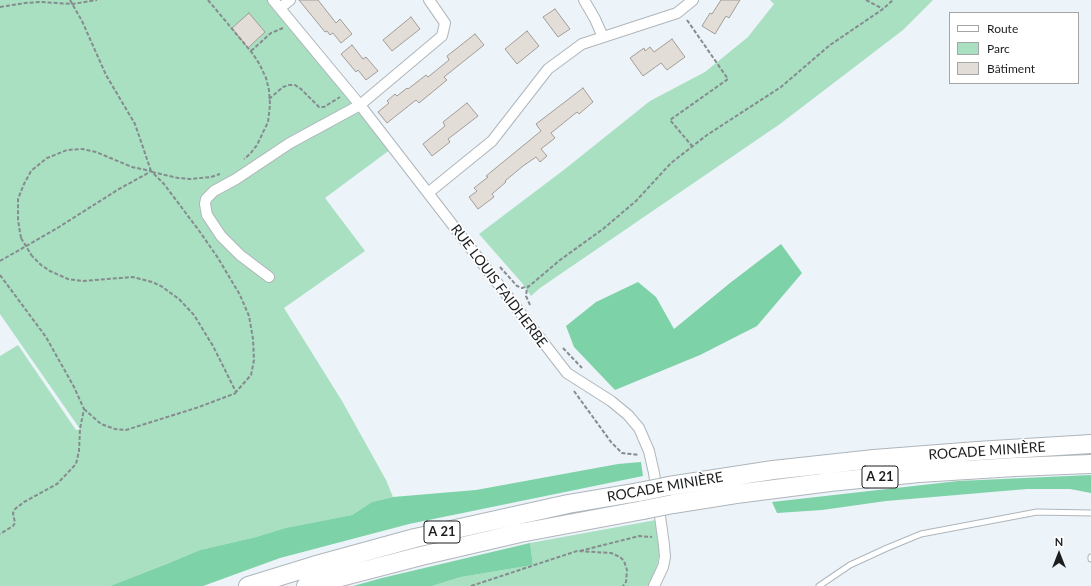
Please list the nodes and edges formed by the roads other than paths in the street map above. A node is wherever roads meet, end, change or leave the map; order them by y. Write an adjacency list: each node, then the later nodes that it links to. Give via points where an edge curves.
1 (273, 0): 6 (street, RUE LOUIS FAIDHERBE)
2 (290, 0): 6 (street)
3 (429, 0): 8 (street, via 445,23 442,36)
4 (584, 0): 7 (street)
5 (693, 0): 7 (street, via 677,14)
6 (280, 8): 8 (street, RUE LOUIS FAIDHERBE)
7 (603, 37): 9 (street, via 582,44 548,69 492,141)
8 (360, 105): 9 (street, RUE LOUIS FAIDHERBE); 10 (street, via 290,143 214,191 206,200 207,215 221,236 240,255)
9 (428, 193): 16 (street, RUE LOUIS FAIDHERBE, via 566,373 611,401 639,428 650,454 665,556)
10 (269, 277)
11 (1091, 444): 14 (highway, ROCADE MINIÈRE / A 21, bridge, via 874,459 773,470 669,486 561,505 415,538)
12 (1091, 464): 15 (highway, ROCADE MINIÈRE / A 21, bridge, via 911,474 736,494 512,535)
13 (1091, 513): 17 (lane, via 1037,512 921,534 850,565)
14 (248, 586)
15 (306, 586)
16 (654, 586)
17 (819, 586)

